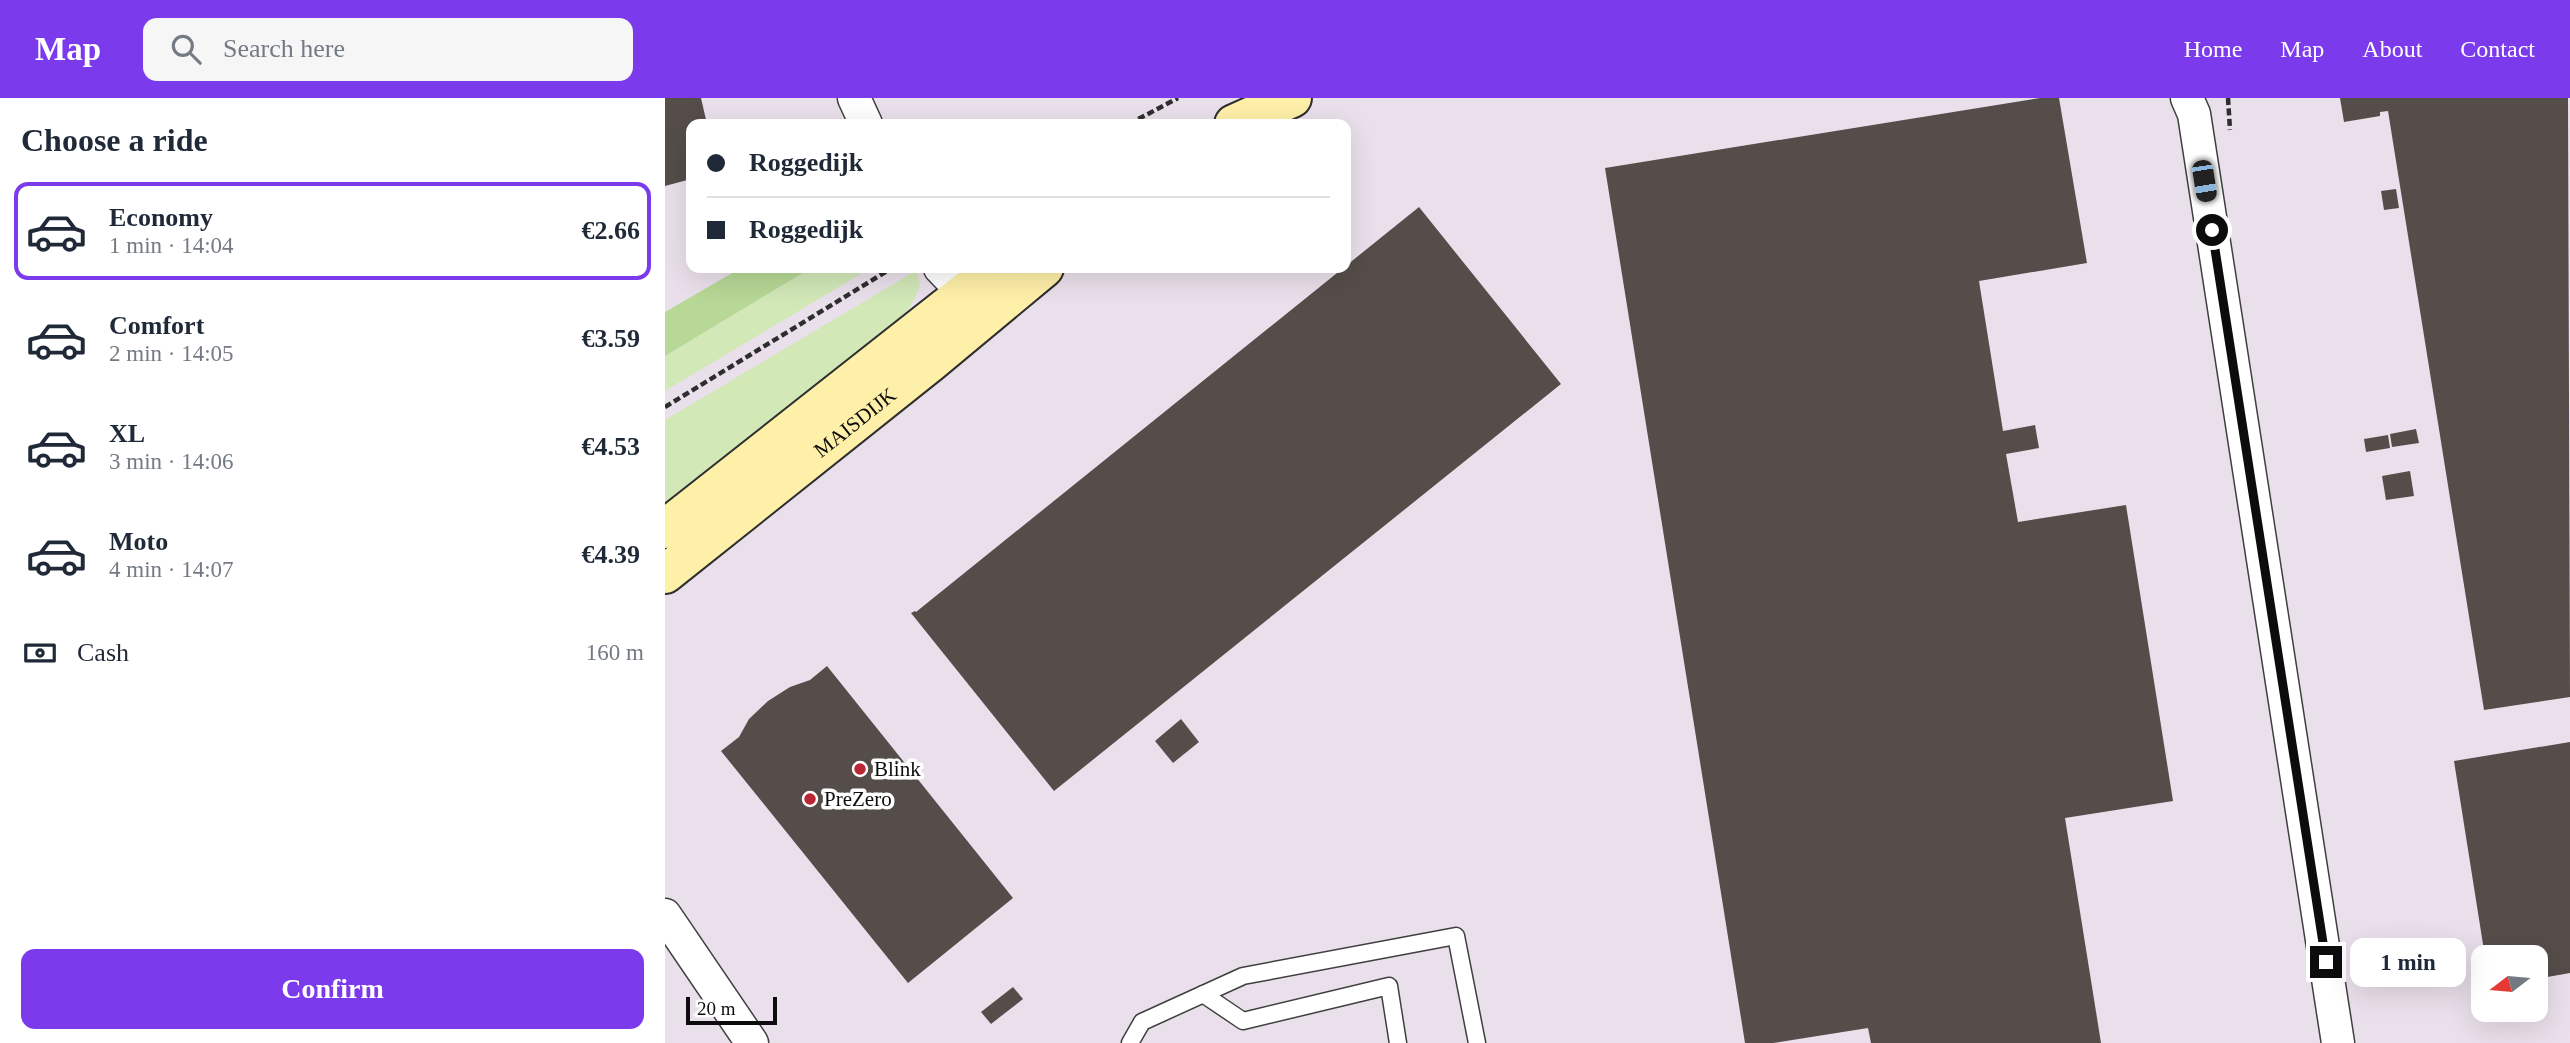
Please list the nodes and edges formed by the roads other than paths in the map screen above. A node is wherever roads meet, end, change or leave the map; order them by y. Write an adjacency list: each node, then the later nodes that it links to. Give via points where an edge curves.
1 (854, 98): 4 (street)
2 (1292, 98): 5 (street)
3 (2193, 103): 17 (street)
4 (864, 119)
5 (1245, 119)
6 (1017, 273): 7 (street, MAISDIJK)
7 (996, 277): 8 (street, MAISDIJK); 10 (street, MAISDIJK)
8 (952, 280): 9 (street, MAISDIJK)
9 (665, 529)
10 (665, 574)
11 (665, 915): 13 (street)
12 (1203, 994): 14 (lane, via 1142,1022); 15 (lane, via 1243,1021 1389,986); 16 (lane, via 1243,976 1456,936)
13 (752, 1043)
14 (1130, 1043)
15 (1398, 1043)
16 (1477, 1043)
17 (2338, 1043)

